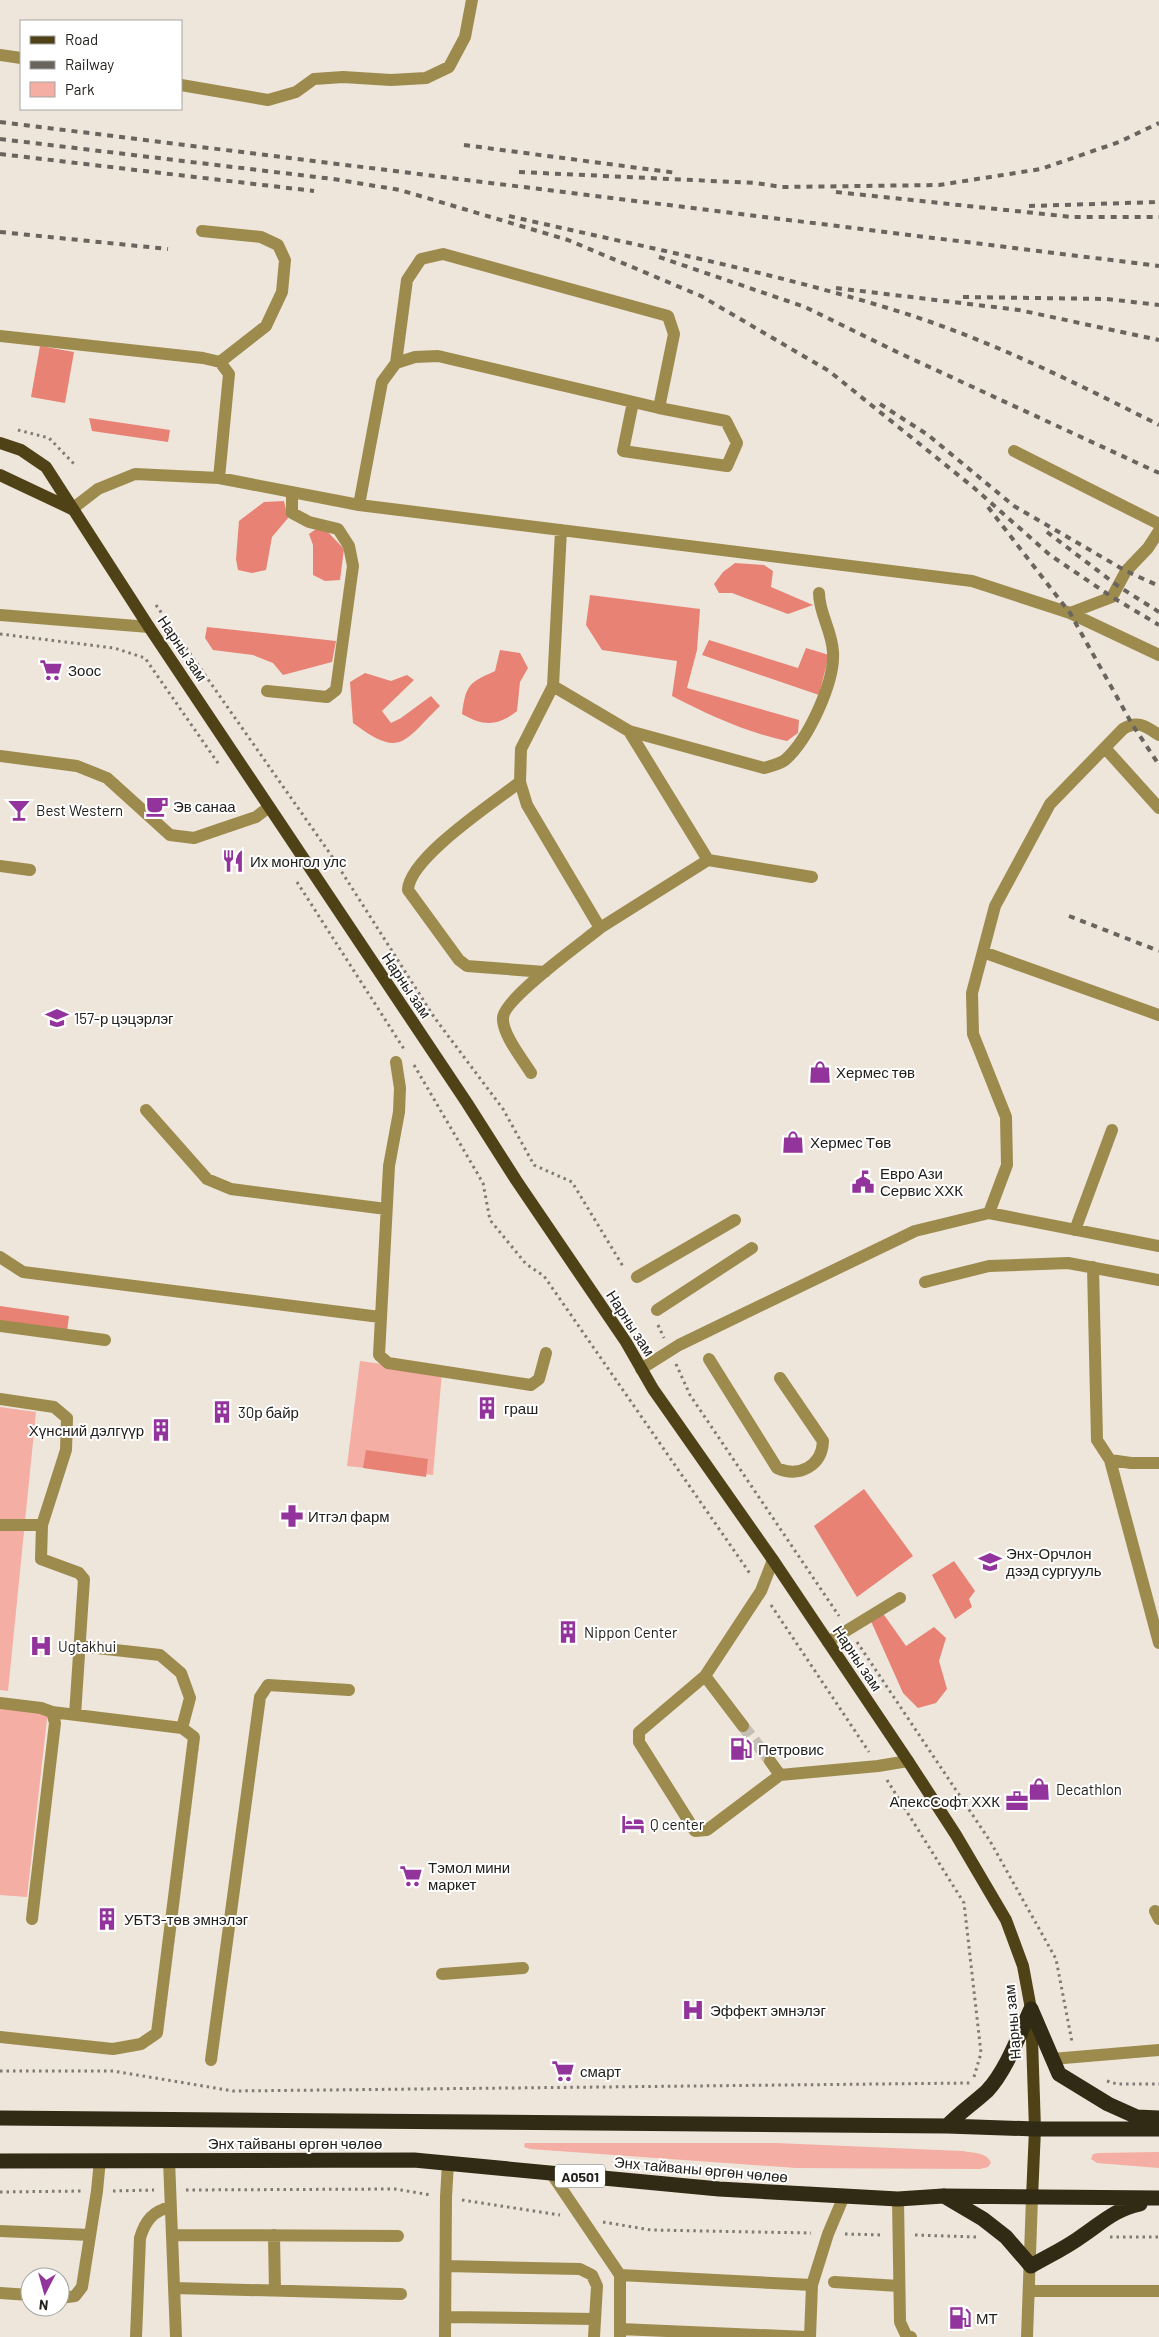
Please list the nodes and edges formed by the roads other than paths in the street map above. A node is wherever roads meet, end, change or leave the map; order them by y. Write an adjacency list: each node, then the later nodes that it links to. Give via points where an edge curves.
1 (472, 0): 4 (street, via 465,38 449,67 426,78 391,80 343,76 314,79 296,92 268,100)
2 (0, 55): 3 (street)
3 (20, 58)
4 (182, 85)
5 (202, 231): 7 (street, via 261,238 278,245 285,260 282,292 266,326)
6 (0, 336): 7 (street)
7 (220, 362): 14 (street, via 229,374)
8 (396, 363): 9 (street, via 414,357 438,356); 10 (street, via 407,280 421,259 443,254 668,316 674,334); 16 (street, via 382,382)
9 (633, 402): 10 (street); 10 (street, via 623,451 727,466 737,443 726,422)
10 (659, 408)
11 (0, 443): 17 (main road, Нарны зам, via 21,450 46,467)
12 (1014, 451): 18 (street)
13 (0, 475): 17 (main road)
14 (220, 478): 15 (street); 17 (street, via 135,474 98,489)
15 (292, 492): 16 (street); 28 (street, via 292,513 309,522 338,529 349,546 353,566 346,627 336,690 327,697)
16 (358, 505): 19 (street)
17 (72, 509): 25 (main road, Нарны зам)
18 (1159, 524)
19 (561, 530): 23 (street, via 972,581); 27 (street)
20 (1159, 531): 21 (street)
21 (1154, 550): 23 (street, via 1126,571 1112,598)
22 (819, 593): 29 (street, via 819,604 831,635 832,663 815,720 784,761 764,768)
23 (1070, 614): 26 (street)
24 (0, 615): 25 (street)
25 (149, 628): 34 (main road, Нарны зам)
26 (1159, 655)
27 (553, 686): 29 (street); 33 (street, via 521,749)
28 (266, 691)
29 (629, 731): 36 (street)
30 (1159, 735): 31 (street, via 1142,723 1132,724)
31 (1105, 748): 35 (street); 41 (street, via 1050,804 995,906)
32 (0, 756): 34 (street, via 77,766 107,778 170,835 194,838 256,817)
33 (520, 782): 40 (street, via 527,805); 42 (street, via 437,845 408,880 408,890 459,960 467,966)
34 (269, 807): 65 (main road, Нарны зам)
35 (1159, 808)
36 (708, 860): 39 (street); 40 (street)
37 (0, 866): 38 (street)
38 (30, 870)
39 (812, 877)
40 (600, 928): 42 (street)
41 (983, 952): 43 (street); 49 (street, via 972,993 973,1034 1006,1117 1007,1166)
42 (545, 972): 45 (street, via 509,1004 502,1018 506,1033)
43 (1159, 1015)
44 (396, 1062): 48 (street, via 399,1112 389,1166)
45 (531, 1073)
46 (146, 1110): 48 (street, via 207,1179 231,1188)
47 (1112, 1130): 51 (street)
48 (386, 1209): 60 (street)
49 (989, 1213): 51 (street); 65 (street, via 914,1231 670,1350)
50 (735, 1220): 56 (street)
51 (1075, 1230): 52 (street)
52 (1159, 1246)
53 (752, 1248): 59 (street)
54 (0, 1257): 60 (street, via 23,1272)
55 (1093, 1268): 57 (street); 58 (street, via 1068,1263 989,1266); 68 (street, via 1097,1440)
56 (631, 1275)
57 (1159, 1280)
58 (925, 1282)
59 (656, 1315)
60 (380, 1317): 63 (street, via 379,1355 388,1363 531,1385 539,1379)
61 (0, 1326): 62 (street)
62 (105, 1340)
63 (546, 1353)
64 (710, 1359): 66 (street, via 778,1468 788,1473 802,1472 818,1459 823,1441)
65 (641, 1369): 72 (main road, Нарны зам)
66 (780, 1378)
67 (0, 1399): 71 (street, via 54,1407 67,1418 66,1450)
68 (1110, 1460): 69 (street); 75 (street)
69 (1159, 1463)
70 (0, 1525): 71 (street)
71 (42, 1525): 76 (street, via 42,1559 78,1573 84,1580)
72 (773, 1560): 74 (main road, Нарны зам); 77 (street, via 761,1591)
73 (900, 1598): 74 (street)
74 (828, 1642): 85 (main road, Нарны зам)
75 (1159, 1642)
76 (79, 1646): 81 (street); 83 (street, via 160,1655 181,1673 190,1698)
77 (705, 1676): 82 (street); 86 (street, via 639,1732 639,1742 694,1831 707,1830)
78 (349, 1690): 94 (street, via 268,1685 260,1697)
79 (0, 1704): 80 (street)
80 (52, 1712): 81 (street); 87 (street, via 55,1723)
81 (75, 1715): 83 (street)
82 (743, 1726)
83 (182, 1728): 91 (street, via 194,1736 157,2033 141,2044 113,2049)
84 (770, 1761): 86 (street)
85 (908, 1761): 86 (street); 90 (main road, Нарны зам, via 1006,1920 1023,1966)
86 (780, 1775)
87 (32, 1919)
88 (523, 1968): 89 (street)
89 (442, 1974)
90 (1031, 2010): 93 (highway); 97 (highway, via 988,2090); 98 (main road, Нарны зам)
91 (0, 2037)
92 (1159, 2050): 93 (street)
93 (1052, 2059): 96 (highway, via 1059,2074 1108,2104 1136,2117)
94 (211, 2060)
95 (0, 2118): 97 (highway, Энх тайваны өргөн чөлөө)
96 (1159, 2118)
97 (947, 2126): 98 (highway, Энх тайваны өргөн чөлөө)
98 (1035, 2129): 99 (highway, Энх тайваны өргөн чөлөө); 107 (main road, Нарны зам)
99 (1159, 2129)
100 (100, 2160): 101 (highway, Энх тайваны өргөн чөлөө / A0501); 102 (highway, Энх тайваны өргөн чөлөө / A0501); 112 (street)
101 (168, 2160): 103 (highway, Энх тайваны өргөн чөлөө / A0501, via 414,2160); 110 (street)
102 (0, 2161)
103 (448, 2163): 104 (highway, Энх тайваны өргөн чөлөө / A0501); 116 (street)
104 (551, 2174): 105 (highway, Энх тайваны өргөн чөлөө / A0501, via 719,2190); 118 (street)
105 (844, 2196): 108 (highway, Энх тайваны өргөн чөлөө / A0501); 120 (street)
106 (943, 2196): 107 (highway, Энх тайваны өргөн чөлөө / A0501); 108 (highway, Энх тайваны өргөн чөлөө / A0501); 117 (highway, via 983,2218 1006,2237)
107 (1032, 2198): 109 (highway, Энх тайваны өргөн чөлөө / A0501); 117 (street)
108 (898, 2199): 121 (street)
109 (1159, 2199): 117 (highway, via 1122,2208 1082,2237)
110 (170, 2207): 113 (street); 133 (street, via 159,2210 144,2223 140,2238)
111 (0, 2231): 112 (street)
112 (90, 2235): 129 (street, via 82,2287 75,2296)
113 (172, 2235): 114 (street); 122 (street)
114 (274, 2235): 115 (street); 124 (street)
115 (398, 2236)
116 (446, 2266): 130 (street); 131 (street, via 580,2270 592,2275 597,2286)
117 (1031, 2266): 125 (street)
118 (620, 2275): 120 (street); 132 (street)
119 (834, 2282): 121 (street)
120 (812, 2285): 138 (street)
121 (899, 2286): 139 (street, via 900,2322 906,2335)
122 (174, 2288): 124 (street); 134 (street)
123 (1159, 2290): 125 (street)
124 (275, 2291): 128 (street)
125 (1030, 2291): 140 (street)
126 (0, 2293): 127 (street)
127 (20, 2294)
128 (401, 2294)
129 (70, 2297)
130 (446, 2317): 131 (street); 135 (street)
131 (595, 2319): 136 (street)
132 (620, 2333): 137 (street)
133 (136, 2337)
134 (176, 2337)
135 (445, 2337)
136 (594, 2337)
137 (806, 2337)
138 (810, 2337)
139 (911, 2337)
140 (1028, 2337)

